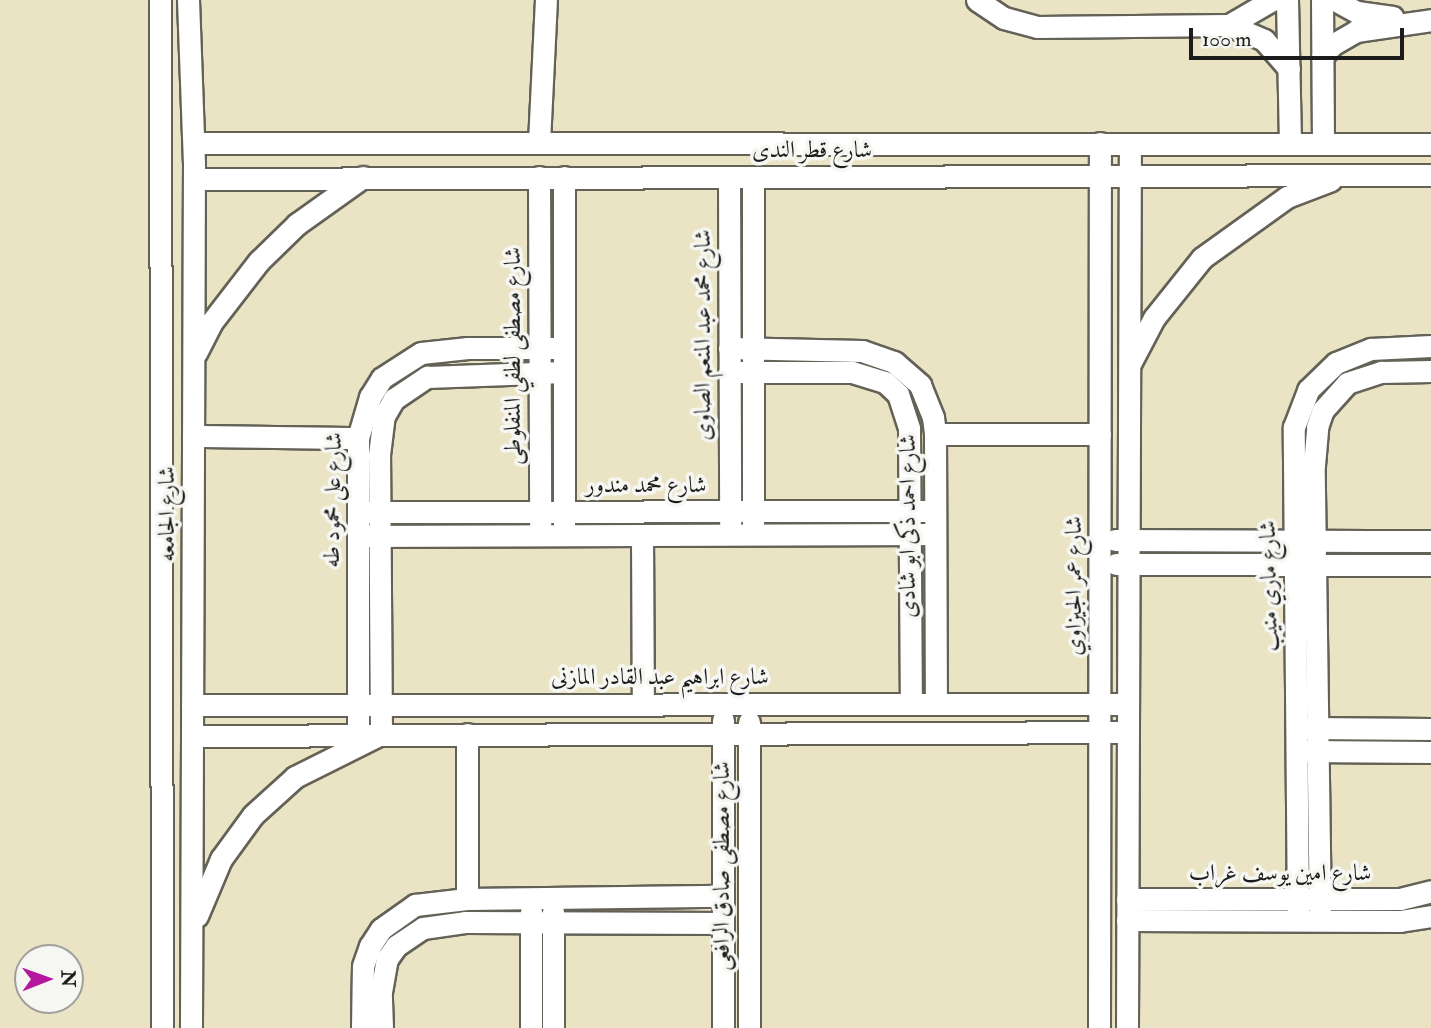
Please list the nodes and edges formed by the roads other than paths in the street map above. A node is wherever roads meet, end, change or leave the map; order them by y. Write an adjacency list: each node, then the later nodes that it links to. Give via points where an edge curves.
1 (160, 0): 108 (street, شارع الجامعه)
2 (188, 0): 13 (street, شارع الجامعه)
3 (546, 0): 14 (street)
4 (977, 0): 10 (street, via 1004,18 1037,27)
5 (1272, 0): 10 (street)
6 (1287, 0): 12 (street)
7 (1322, 0): 11 (street)
8 (1335, 0): 9 (street, via 1357,12)
9 (1424, 20): 11 (street, via 1356,31)
10 (1229, 25): 12 (street, via 1265,40)
11 (1322, 57): 18 (street)
12 (1289, 69): 17 (street)
13 (194, 142): 14 (street, شارع قطر الندى); 29 (street, شارع الجامعه)
14 (539, 142): 15 (street, شارع قطر الندى)
15 (1100, 144): 16 (street, شارع قطر الندى); 22 (street, شارع عمر الجيزاوي)
16 (1130, 144): 17 (street, شارع قطر الندى); 23 (street)
17 (1290, 144): 18 (street, شارع قطر الندى)
18 (1323, 144): 19 (street, شارع قطر الندى)
19 (1431, 144)
20 (1342, 175): 21 (street, شارع قطر الندى); 23 (street, شارع قطر الندى); 35 (street, via 1287,197 1202,258 1154,318)
21 (1431, 175)
22 (1101, 176): 23 (street, شارع قطر الندى); 28 (street, شارع قطر الندى); 43 (street, شارع عمر الجيزاوي)
23 (1130, 176): 35 (street)
24 (363, 177): 25 (street, شارع قطر الندى); 29 (street, شارع قطر الندى); 36 (street, via 298,224 258,261 198,345)
25 (539, 177): 26 (street, شارع قطر الندى); 31 (street, شارع مصطفى لطفي المنفلوطى)
26 (564, 177): 27 (street, شارع قطر الندى); 32 (street)
27 (729, 177): 28 (street, شارع قطر الندى); 33 (street, شارع محمد عبد المنعم الصاوى)
28 (753, 177): 34 (street)
29 (194, 179): 36 (street, شارع الجامعه)
30 (1431, 346): 65 (street, شارع ماري منيب, via 1371,349 1353,355 1336,363 1308,390 1294,427)
31 (539, 348): 32 (street, شارع على محمود طه); 38 (street, شارع مصطفى لطفي المنفلوطى); 45 (street, شارع على محمود طه, via 442,349 400,363 370,397)
32 (564, 348): 39 (street)
33 (729, 348): 34 (street, شارع احمد ذكى ابو شادى); 40 (street, شارع محمد عبد المنعم الصاوى)
34 (753, 348): 41 (street); 42 (street, شارع احمد ذكى ابو شادى, via 862,351 886,358 920,385)
35 (1130, 364): 64 (street)
36 (194, 369): 44 (street, شارع الجامعه)
37 (1431, 371): 65 (street, شارع ماري منيب, via 1363,375 1340,389 1323,410 1314,444)
38 (540, 372): 39 (street, شارع على محمود طه); 51 (street, شارع على محمود طه, via 447,374 409,385 384,416); 52 (street, شارع مصطفى لطفي المنفلوطى)
39 (564, 372): 53 (street)
40 (729, 372): 41 (street, شارع احمد ذكى ابو شادى); 46 (street, شارع محمد عبد المنعم الصاوى)
41 (753, 372): 47 (street); 48 (street, شارع احمد ذكى ابو شادى, via 852,372 885,382 906,410)
42 (935, 434): 43 (street); 49 (street, شارع احمد ذكى ابو شادى)
43 (1100, 434): 63 (street, شارع عمر الجيزاوي)
44 (193, 436): 45 (street); 80 (street, شارع الجامعه)
45 (358, 438): 50 (street, شارع على محمود طه)
46 (729, 511): 47 (street, شارع محمد مندور); 53 (street, شارع محمد مندور); 54 (street, شارع محمد عبد المنعم الصاوى)
47 (753, 511): 48 (street, شارع محمد مندور); 55 (street)
48 (909, 511): 49 (street, شارع محمد مندور); 56 (street, شارع احمد ذكى ابو شادى)
49 (935, 511): 57 (street, شارع احمد ذكى ابو شادى)
50 (358, 512): 51 (street, شارع محمد مندور); 61 (street, شارع على محمود طه)
51 (379, 512): 52 (street, شارع محمد مندور); 62 (street, شارع على محمود طه)
52 (540, 512): 53 (street, شارع محمد مندور); 58 (street, شارع مصطفى لطفي المنفلوطى)
53 (564, 512): 59 (street)
54 (730, 534): 55 (street); 60 (street)
55 (753, 534): 56 (street)
56 (909, 534): 57 (street); 76 (street, شارع احمد ذكى ابو شادى)
57 (935, 534): 77 (street, شارع احمد ذكى ابو شادى)
58 (540, 535): 59 (street); 62 (street)
59 (564, 535): 60 (street)
60 (642, 535): 73 (street)
61 (358, 536): 62 (street); 71 (street, شارع على محمود طه)
62 (380, 536): 72 (street, شارع على محمود طه)
63 (1100, 540): 64 (street); 67 (street, شارع عمر الجيزاوي)
64 (1129, 540): 65 (street); 68 (street)
65 (1306, 541): 66 (street); 69 (street, شارع ماري منيب)
66 (1431, 541)
67 (1100, 564): 68 (street); 78 (street, شارع عمر الجيزاوي)
68 (1129, 564): 69 (street); 79 (street)
69 (1307, 565): 70 (street); 81 (street, شارع ماري منيب); 82 (street, شارع ماري منيب)
70 (1431, 565)
71 (358, 704): 72 (street, شارع ابراهيم عبد القادر المازنى); 80 (street, شارع ابراهيم عبد القادر المازنى); 88 (street, شارع على محمود طه)
72 (381, 704): 73 (street, شارع ابراهيم عبد القادر المازنى); 89 (street, شارع على محمود طه)
73 (643, 704): 74 (street, شارع ابراهيم عبد القادر المازنى)
74 (723, 704): 75 (street, شارع ابراهيم عبد القادر المازنى); 86 (street, شارع مصطفى صادق الرافعى)
75 (748, 704): 76 (street, شارع ابراهيم عبد القادر المازنى); 87 (street, شارع مصطفى صادق الرافعى)
76 (911, 704): 77 (street, شارع ابراهيم عبد القادر المازنى)
77 (936, 704): 78 (street, شارع ابراهيم عبد القادر المازنى)
78 (1100, 704): 79 (street, شارع ابراهيم عبد القادر المازنى); 84 (street, شارع عمر الجيزاوي)
79 (1128, 704): 85 (street)
80 (192, 705): 91 (street, شارع الجامعه)
81 (1297, 728): 82 (street); 92 (street, شارع ماري منيب)
82 (1319, 728): 83 (street); 93 (street, شارع ماري منيب)
83 (1431, 729)
84 (1100, 732): 85 (street); 87 (street); 116 (street, شارع عمر الجيزاوي)
85 (1128, 732): 100 (street)
86 (723, 733): 87 (street); 90 (street); 96 (street, شارع مصطفى صادق الرافعى)
87 (749, 733): 115 (street, شارع مصطفى صادق الرافعى)
88 (358, 734): 89 (street); 91 (street)
89 (381, 734): 90 (street); 107 (street, via 295,777 253,815 208,886)
90 (467, 734): 99 (street)
91 (192, 736): 107 (street, شارع الجامعه)
92 (1297, 751): 93 (street); 101 (street, شارع ماري منيب)
93 (1319, 751): 94 (street); 102 (street, شارع ماري منيب)
94 (1431, 752)
95 (1431, 891): 102 (street, شارع امين يوسف غراب)
96 (723, 896): 98 (street); 106 (street, شارع مصطفى صادق الرافعى)
97 (531, 898): 98 (street); 99 (street); 104 (street)
98 (553, 898): 105 (street)
99 (467, 899): 110 (street, via 415,905 381,929 363,966)
100 (1127, 910): 101 (street, شارع امين يوسف غراب); 117 (street)
101 (1298, 910): 102 (street, شارع امين يوسف غراب)
102 (1320, 910): 103 (street, شارع امين يوسف غراب)
103 (1431, 916)
104 (531, 922): 105 (street); 111 (street, via 438,925 408,935 387,959); 112 (street)
105 (553, 922): 106 (street); 113 (street)
106 (723, 923): 114 (street, شارع مصطفى صادق الرافعى)
107 (191, 953): 109 (street, شارع الجامعه)
108 (162, 1028)
109 (191, 1028)
110 (362, 1028)
111 (382, 1028)
112 (531, 1028)
113 (554, 1028)
114 (723, 1028)
115 (749, 1028)
116 (1099, 1028)
117 (1127, 1028)

